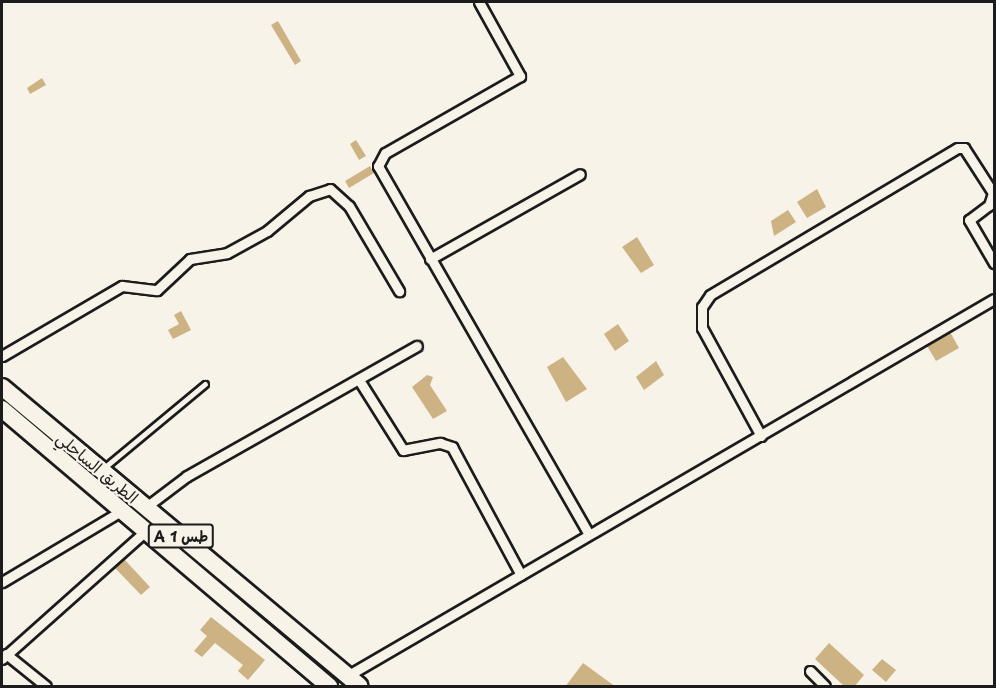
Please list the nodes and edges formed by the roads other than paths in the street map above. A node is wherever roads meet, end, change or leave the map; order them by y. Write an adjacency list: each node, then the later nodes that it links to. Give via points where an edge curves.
1 (479, 2): 3 (street, via 520,76 380,159 385,184)
2 (580, 174): 3 (street)
3 (430, 259): 18 (street)
4 (994, 262): 13 (street, via 969,220 989,205 993,193 964,148 958,148 710,295 702,307 702,328)
5 (399, 291): 8 (street, via 349,206 330,189 309,196 267,231 227,254 190,260 157,290 122,286)
6 (994, 299): 13 (street)
7 (417, 346): 9 (street)
8 (2, 357)
9 (359, 380): 15 (street, via 187,476); 19 (street, via 403,450 443,443 452,447)
10 (205, 384): 14 (lane)
11 (2, 387): 14 (highway, الطريق الساحلي / A 1 طس)
12 (2, 409): 16 (highway, الطريق الساحلي / A 1 طس)
13 (761, 436): 18 (street)
14 (102, 470): 15 (highway, الطريق الساحلي / A 1 طس)
15 (146, 507): 23 (highway, الطريق الساحلي / A 1 طس)
16 (123, 510): 17 (highway, الطريق الساحلي / A 1 طس); 20 (street)
17 (147, 530): 21 (street); 25 (highway, الطريق الساحلي / A 1 طس)
18 (589, 534): 19 (street)
19 (520, 575): 23 (street)
20 (2, 582)
21 (4, 657): 24 (street)
22 (810, 672): 26 (street)
23 (353, 681)
24 (46, 687)
25 (329, 687)
26 (825, 687)

